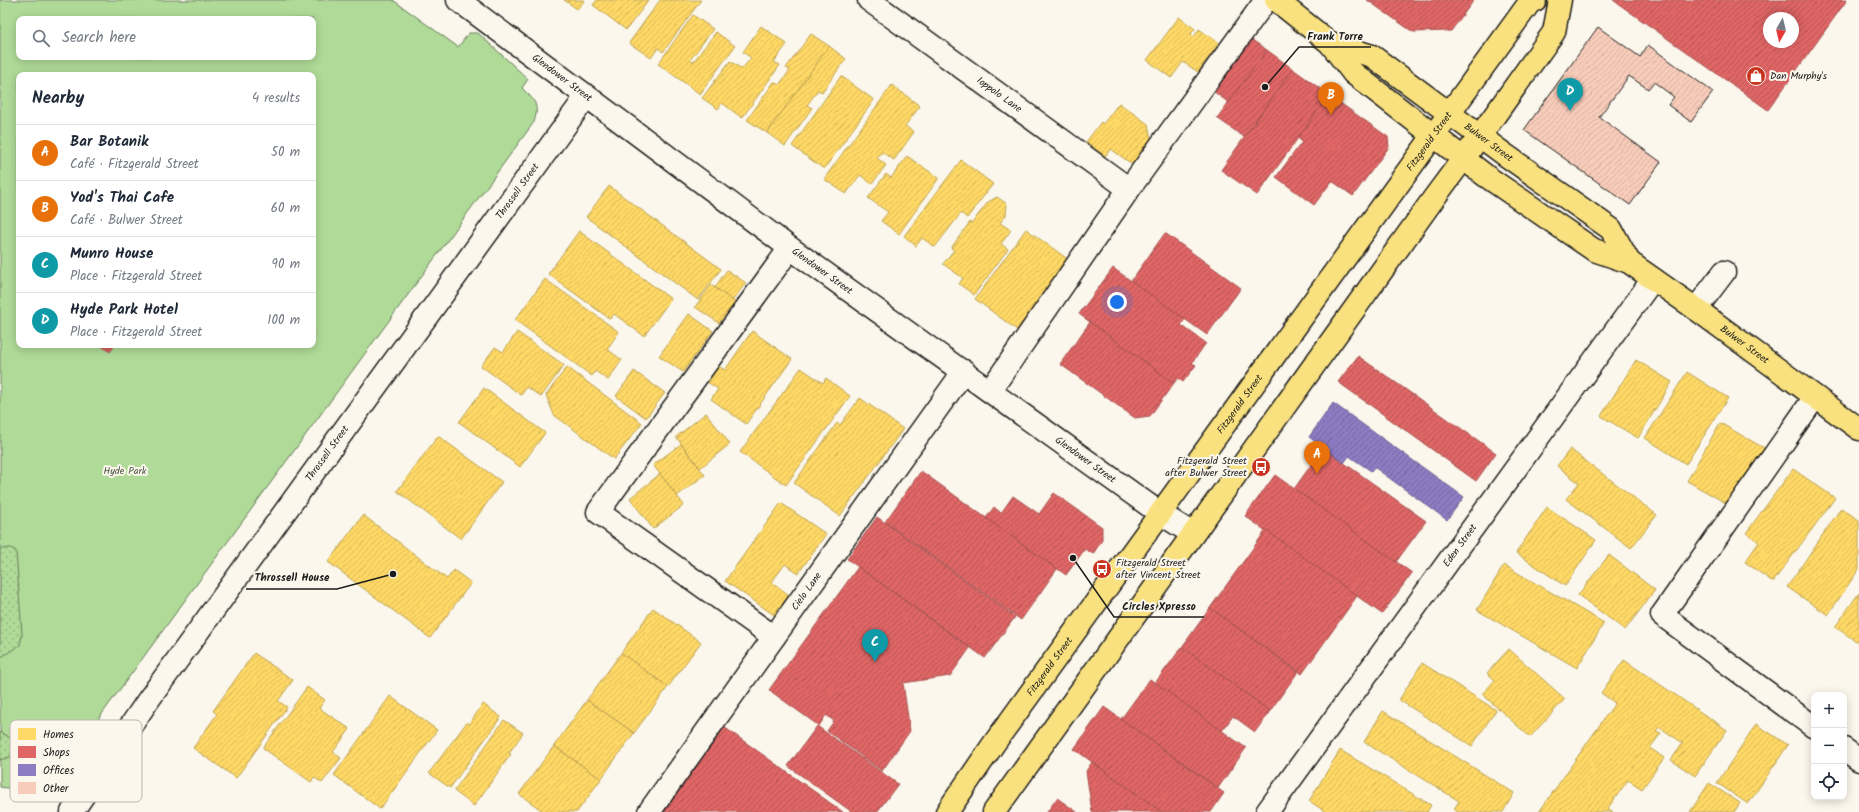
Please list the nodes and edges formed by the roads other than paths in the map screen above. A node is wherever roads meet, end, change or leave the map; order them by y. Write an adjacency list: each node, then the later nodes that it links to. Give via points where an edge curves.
1 (458, 0): 8 (street, Glendower Street)
2 (869, 0): 13 (street, Ioppolo Lane)
3 (1266, 0): 13 (street)
4 (1276, 0): 7 (main road, Bulwer Street)
5 (1535, 0): 9 (main road, Fitzgerald Street, via 1530,2)
6 (1560, 0): 11 (main road, via 1554,32)
7 (1330, 44): 9 (main road, Bulwer Street, via 1372,56); 10 (main road, Bulwer Street, via 1353,73)
8 (586, 97): 14 (street, Glendower Street); 26 (street, Throssell Street)
9 (1450, 114): 10 (main road, Fitzgerald Street); 11 (main road, Bulwer Street)
10 (1435, 135): 12 (main road, Bulwer Street); 23 (main road, Fitzgerald Street)
11 (1480, 136): 12 (main road); 15 (main road, Bulwer Street, via 1611,229)
12 (1464, 158): 15 (main road, Bulwer Street, via 1594,250); 24 (main road)
13 (1129, 190): 20 (street)
14 (790, 248): 19 (street, Glendower Street); 25 (street, via 598,512)
15 (1629, 262): 17 (main road, Bulwer Street)
16 (1724, 272): 18 (street)
17 (1653, 279): 18 (main road, Bulwer Street); 35 (street, Eden Street)
18 (1696, 309): 21 (main road, Bulwer Street)
19 (964, 372): 20 (street, Glendower Street); 25 (street, Cielo Lane)
20 (990, 391): 23 (street, Glendower Street)
21 (1815, 397): 22 (main road, Bulwer Street); 27 (street, via 1662,615)
22 (1859, 429)
23 (1161, 514): 24 (street, Glendower Street); 33 (main road, Fitzgerald Street)
24 (1193, 534): 34 (main road)
25 (774, 637): 32 (street, Cielo Lane)
26 (135, 720)
27 (1811, 725)
28 (1847, 751): 29 (street)
29 (1859, 760)
30 (79, 802): 31 (street, Throssell Street)
31 (72, 812)
32 (649, 812)
33 (947, 812)
34 (994, 812)
35 (1267, 812)

